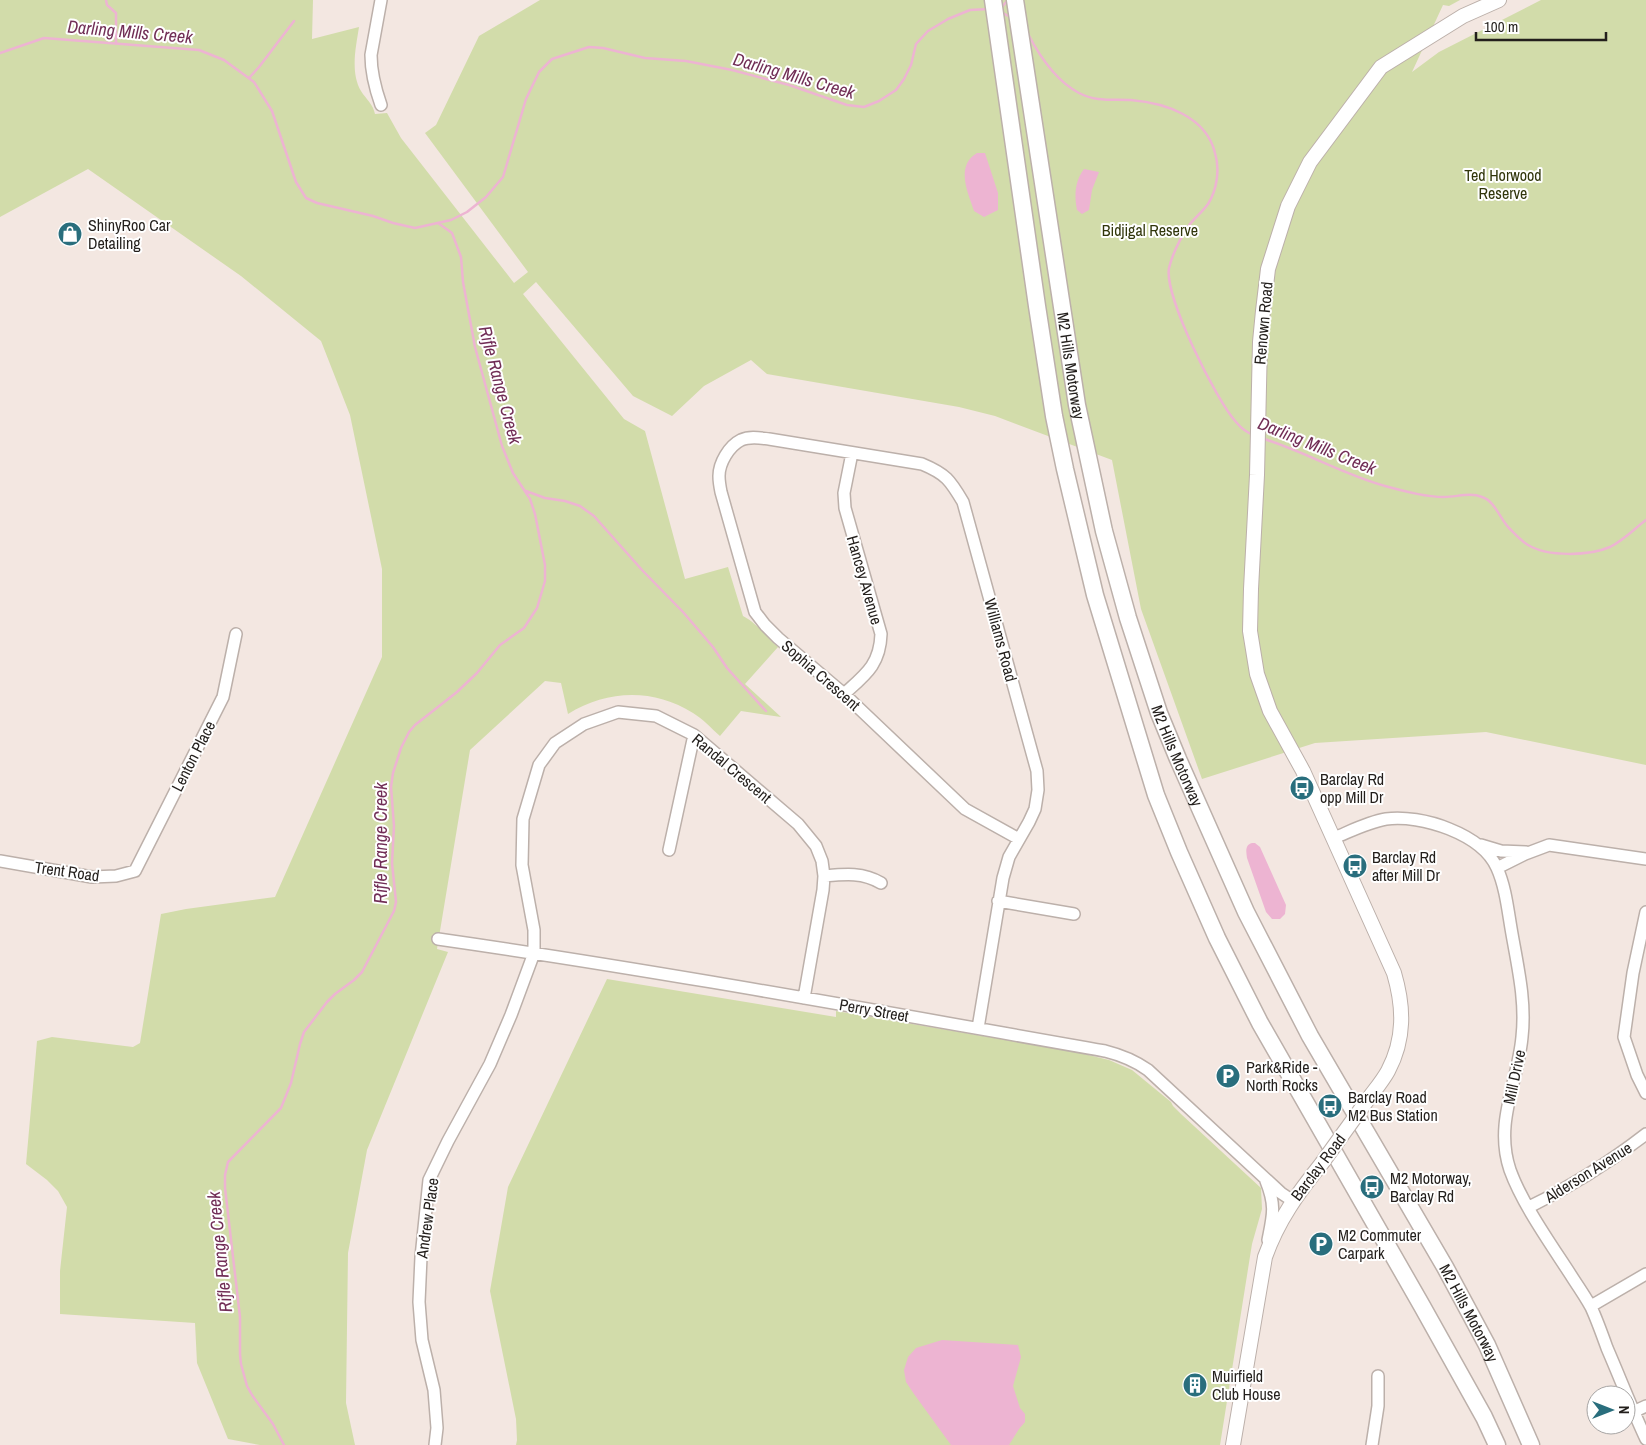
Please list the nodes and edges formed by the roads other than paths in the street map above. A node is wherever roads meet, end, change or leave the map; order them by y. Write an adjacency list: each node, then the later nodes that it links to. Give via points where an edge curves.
1 (381, 0): 5 (street, via 371,64 372,79)
2 (993, 0): 45 (highway, M2 Hills Motorway, via 1054,416 1095,595 1156,795 1217,938 1260,1023 1422,1306)
3 (1015, 0): 46 (highway, M2 Hills Motorway, via 1070,367 1091,476 1128,618 1159,713 1254,927 1310,1036 1487,1345)
4 (1499, 0): 11 (main road, Renown Road, via 1463,16 1381,67 1310,162 1288,206 1268,269 1260,342 1250,630 1257,674 1270,711)
5 (381, 105)
6 (728, 452): 7 (street, Williams Road, via 741,440 755,437); 9 (street, Sophia Crescent, via 718,477 755,612 778,638)
7 (852, 453): 9 (street, Hancey Avenue, via 844,493 845,508 881,634 876,661); 13 (street, Williams Road, via 922,464 939,472 952,484 963,502 1037,771 1035,809)
8 (236, 634): 20 (street, Lenton Place, via 223,697)
9 (844, 694): 13 (street, Sophia Crescent, via 966,809)
10 (694, 735): 15 (street); 21 (street, Randal Crescent, via 803,829 816,846); 27 (street, Randal Crescent, via 656,716 618,712 584,724 554,743 539,765 523,818 522,865 534,930)
11 (1286, 740): 12 (main road, Barclay Road)
12 (1334, 838): 14 (street, Mill Drive, via 1376,821 1399,818 1444,828); 33 (main road, Barclay Road, bridge, via 1394,973 1401,999 1401,1027 1394,1058 1386,1073)
13 (1019, 839): 23 (street, Williams Road, via 1009,857)
14 (1479, 844): 16 (street, via 1501,851); 19 (street, Mill Drive)
15 (669, 850)
16 (1530, 852): 17 (street, via 1557,845); 19 (street)
17 (1646, 859)
18 (0, 861): 20 (street, Trent Road, via 92,877)
19 (1497, 868): 34 (street, Mill Drive, via 1518,965 1523,1006 1520,1054 1505,1118 1505,1146 1510,1170)
20 (135, 871)
21 (824, 876): 22 (street, via 856,874); 28 (street, Randal Crescent)
22 (881, 883)
23 (998, 901): 25 (street); 29 (street, Williams Road)
24 (1646, 912): 30 (street, via 1624,1037)
25 (1074, 914)
26 (438, 938): 27 (street, Perry Street)
27 (534, 953): 28 (street, Perry Street); 42 (street, Andrew Place, via 490,1064 429,1180 419,1302 422,1340 434,1390)
28 (804, 998): 29 (street, Perry Street)
29 (978, 1028): 32 (street, Perry Street, via 1105,1051 1130,1059 1148,1070)
30 (1646, 1093)
31 (1646, 1134): 34 (street, Alderson Avenue, via 1558,1193)
32 (1265, 1179): 33 (street, Perry Street); 35 (street, Perry Street, via 1274,1209)
33 (1293, 1201): 35 (main road, Barclay Road, via 1278,1225)
34 (1529, 1207): 37 (street, Mill Drive)
35 (1265, 1257): 43 (main road, Barclay Road)
36 (1646, 1274): 37 (street)
37 (1591, 1306): 39 (street, Mill Drive)
38 (1378, 1376): 44 (street, via 1378,1406)
39 (1622, 1385)
40 (1636, 1418): 41 (street, Mill Drive)
41 (1646, 1439)
42 (435, 1445)
43 (1233, 1445)
44 (1372, 1445)
45 (1497, 1445)
46 (1531, 1445)

